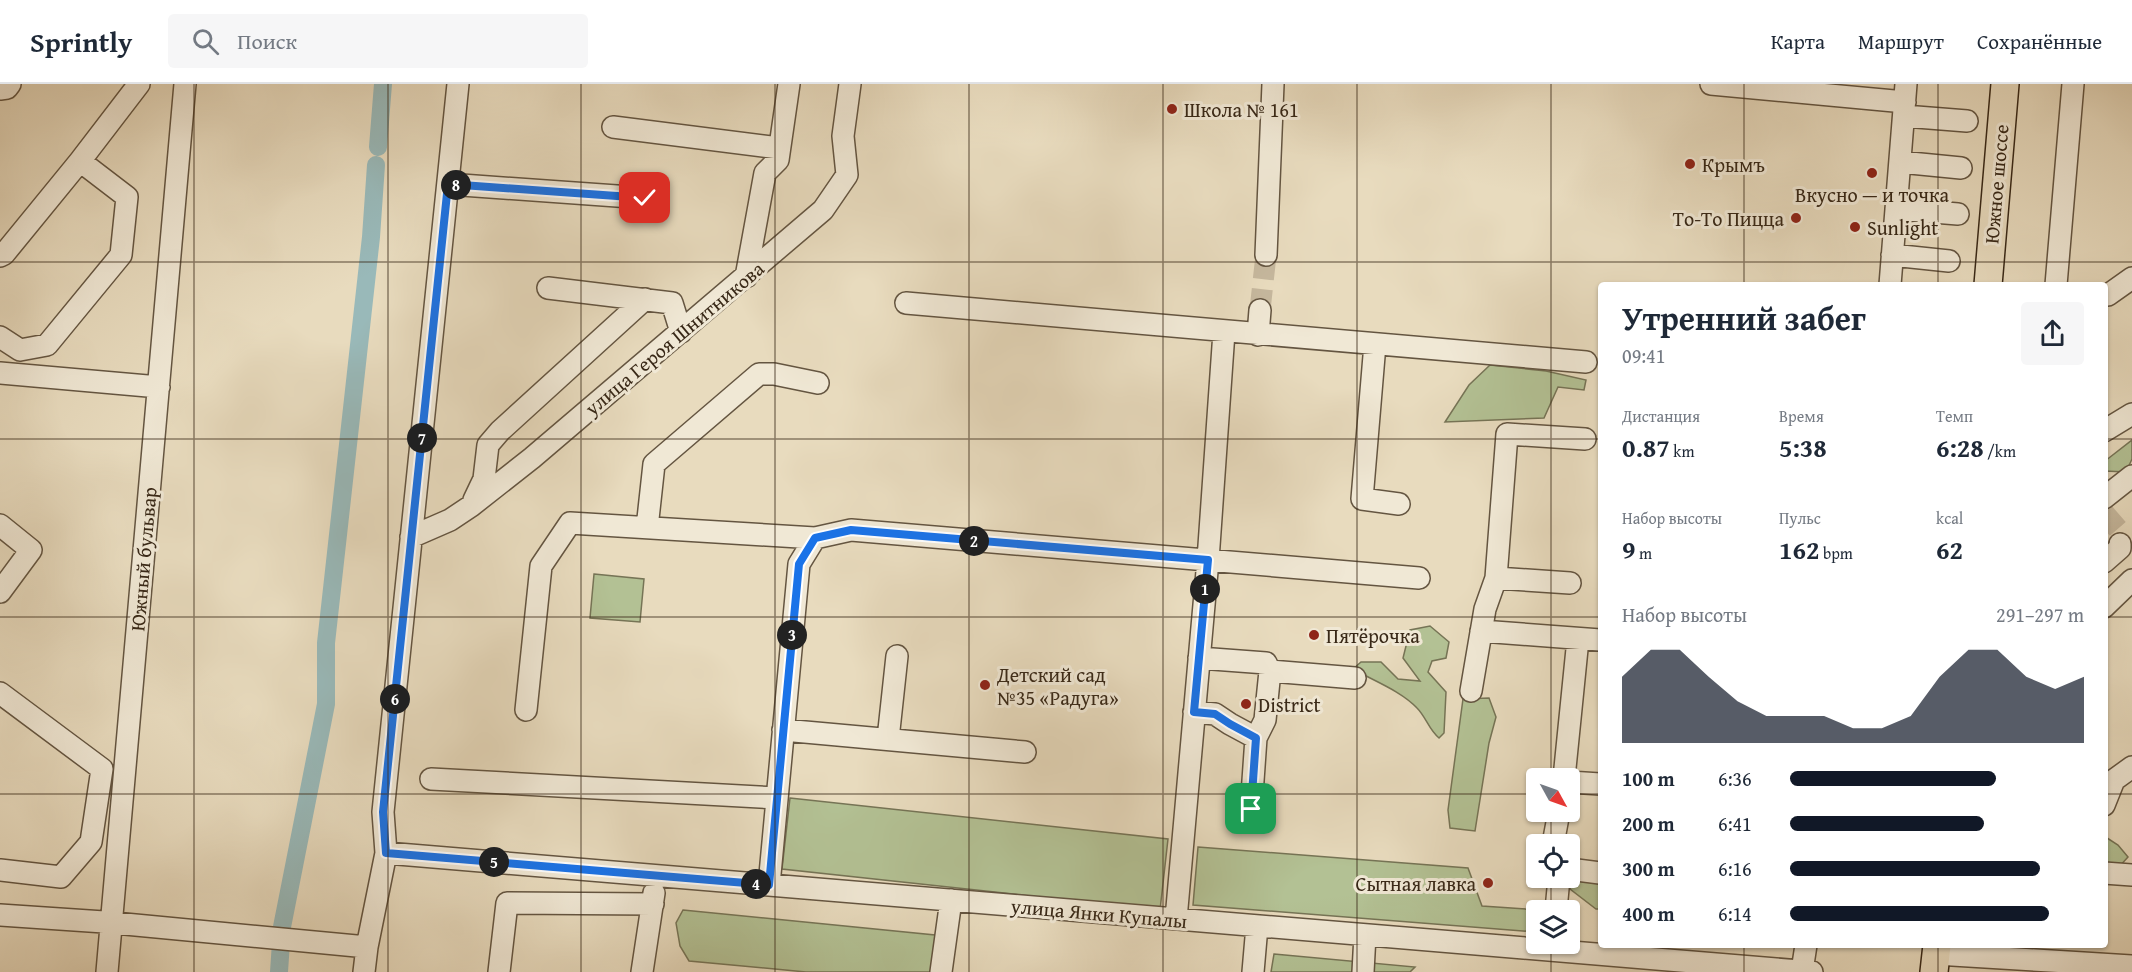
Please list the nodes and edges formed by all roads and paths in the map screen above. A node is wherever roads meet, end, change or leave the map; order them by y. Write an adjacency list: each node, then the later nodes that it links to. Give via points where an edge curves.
1 (10, 84): 11 (street)
2 (139, 84): 16 (street)
3 (185, 84): 45 (street, Южный бульвар)
4 (458, 84): 19 (street)
5 (789, 84): 15 (street)
6 (850, 84): 27 (street, улица Героя Шнитникова, via 843,136 847,175 823,210)
7 (1274, 84): 23 (street)
8 (1711, 84): 12 (street)
9 (2005, 84): 30 (main road, Южное шоссе)
10 (2073, 84): 31 (street)
11 (0, 89)
12 (1905, 101): 13 (street); 17 (street)
13 (1967, 121)
14 (613, 127): 15 (street)
15 (779, 148): 27 (street, via 778,160 765,173)
16 (80, 161): 25 (street); 40 (street, via 127,196 121,255 48,345 20,350)
17 (1900, 162): 18 (street); 21 (street)
18 (1961, 168)
19 (448, 184): 20 (street); 55 (street)
20 (645, 198)
21 (1896, 209): 22 (street); 24 (street)
22 (1958, 214)
23 (1266, 255)
24 (1892, 255): 26 (street); 29 (street)
25 (0, 256)
26 (1949, 261)
27 (746, 277): 37 (street, улица Героя Шнитникова)
28 (2132, 278): 33 (street)
29 (1890, 282)
30 (1988, 282)
31 (2056, 282)
32 (548, 288): 34 (street)
33 (2108, 295)
34 (645, 298): 37 (street, via 672,303); 52 (street, via 488,445 484,479)
35 (906, 303): 38 (street)
36 (1260, 309): 39 (street)
37 (681, 332): 52 (street, улица Героя Шнитникова)
38 (1224, 332): 39 (street); 59 (street)
39 (1258, 335): 41 (street)
40 (0, 338)
41 (1375, 345): 42 (street); 51 (street, via 1362,499)
42 (1586, 362)
43 (0, 373): 45 (street)
44 (818, 383): 54 (street, via 759,374 654,464)
45 (159, 387): 101 (street, Южный бульвар)
46 (2132, 414): 47 (street)
47 (2108, 429)
48 (1585, 439): 61 (street, via 1507,434)
49 (2132, 476): 50 (street)
50 (2108, 491)
51 (1399, 504)
52 (471, 506): 55 (street, улица Героя Шнитникова)
53 (0, 525): 64 (street, via 31,550)
54 (647, 528): 56 (street); 75 (street, via 570,523 541,566)
55 (411, 537): 89 (street, via 383,812)
56 (815, 538): 59 (street, via 851,530); 77 (street, via 799,564)
57 (2120, 544): 58 (street)
58 (2108, 558)
59 (1208, 560): 60 (street); 70 (street)
60 (1419, 578)
61 (1496, 578): 63 (street); 66 (street)
62 (2132, 580): 65 (street)
63 (1570, 583)
64 (0, 592)
65 (2108, 603)
66 (1481, 631): 67 (street); 73 (street)
67 (1578, 639): 68 (street); 82 (street)
68 (1598, 640)
69 (897, 656): 79 (street)
70 (1199, 658): 71 (street, via 1266,663); 76 (street)
71 (1270, 670): 72 (street); 78 (street, via 1265,720)
72 (1355, 678)
73 (1471, 691)
74 (0, 693): 90 (street, via 102,769 91,842 61,877)
75 (526, 710)
76 (1194, 712): 78 (street, via 1215,714); 100 (street)
77 (783, 730): 79 (street); 87 (street)
78 (1256, 738): 88 (street)
79 (888, 739): 80 (street)
80 (1025, 752)
81 (2132, 767): 86 (street, via 2114,780)
82 (1565, 768)
83 (431, 779): 87 (street)
84 (1580, 783): 85 (street)
85 (1598, 784)
86 (2108, 795)
87 (777, 798): 96 (street)
88 (1251, 809)
89 (386, 853): 95 (street, улица Янки Купалы); 105 (street)
90 (0, 870)
91 (1580, 870): 92 (street)
92 (1598, 873)
93 (2108, 873): 94 (street)
94 (2132, 875)
95 (657, 876): 96 (street, улица Янки Купалы); 98 (street)
96 (769, 885): 97 (street, улица Янки Купалы)
97 (951, 900): 100 (street, улица Янки Купалы); 116 (street)
98 (653, 904): 114 (street, via 507,903); 115 (street)
99 (0, 915): 101 (street)
100 (1176, 919): 102 (street, улица Янки Купалы)
101 (112, 923): 105 (street); 112 (street, Южный бульвар)
102 (1257, 926): 103 (street, улица Янки Купалы); 117 (street)
103 (1365, 935): 104 (street, улица Янки Купалы); 118 (street)
104 (1526, 945)
105 (367, 947): 113 (street)
106 (1806, 948): 111 (street)
107 (1580, 951): 110 (street, улица Янки Купалы)
108 (1936, 957): 109 (street)
109 (2132, 966)
110 (1692, 967): 111 (street, улица Янки Купалы)
111 (1802, 971): 119 (street, улица Янки Купалы)
112 (107, 972)
113 (364, 972)
114 (499, 972)
115 (642, 972)
116 (941, 972)
117 (1253, 972)
118 (1363, 972)
119 (1812, 972)

